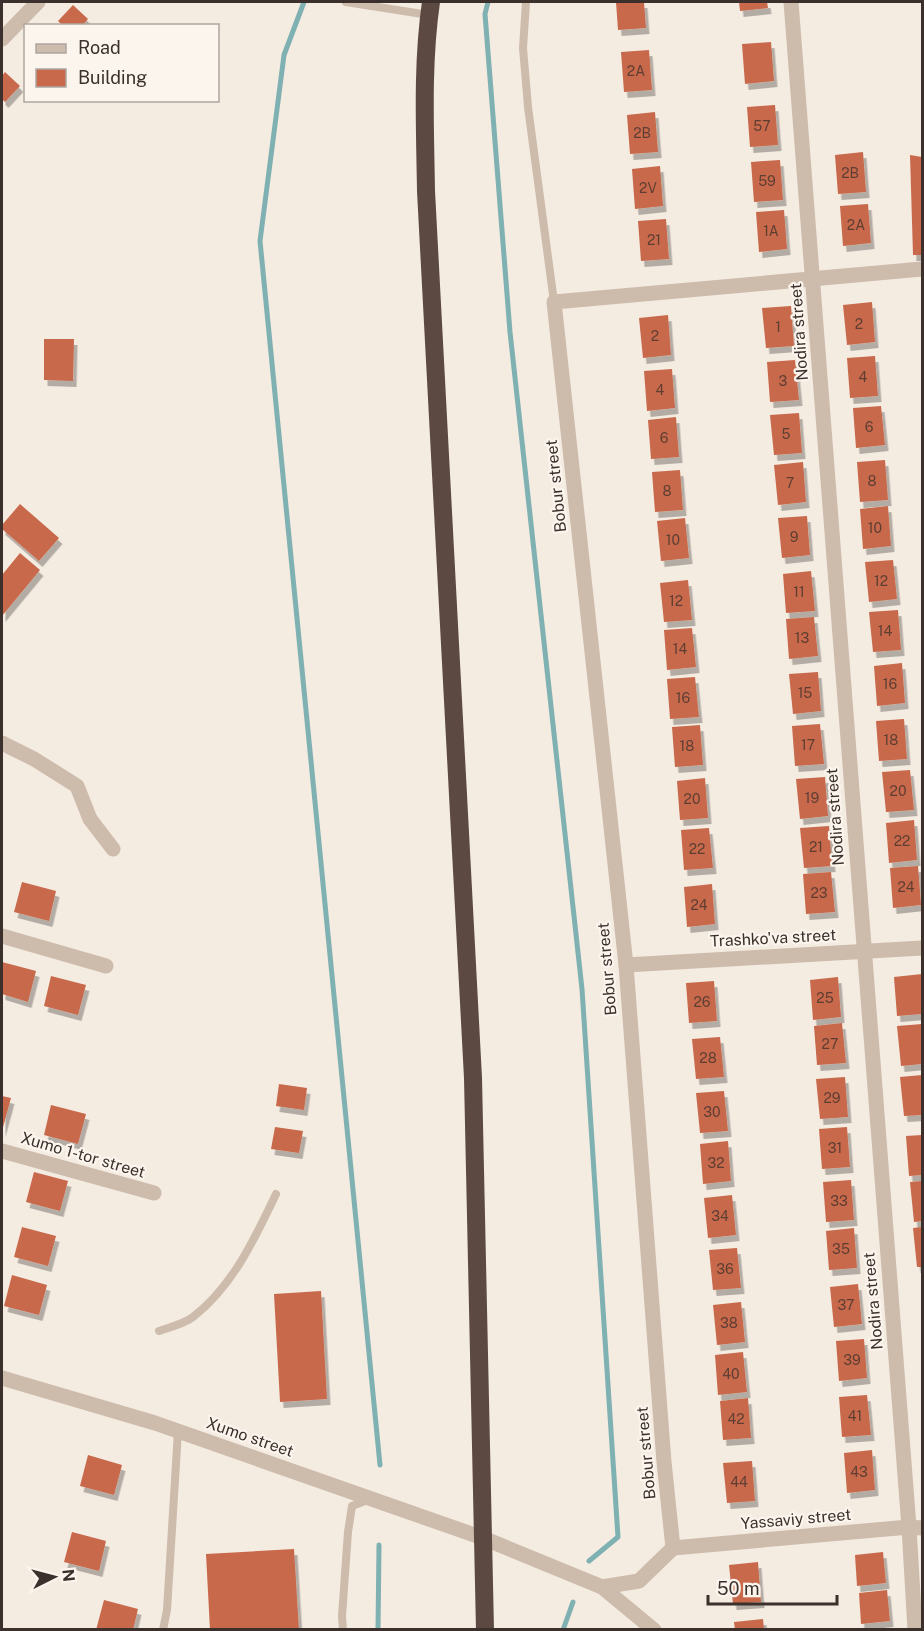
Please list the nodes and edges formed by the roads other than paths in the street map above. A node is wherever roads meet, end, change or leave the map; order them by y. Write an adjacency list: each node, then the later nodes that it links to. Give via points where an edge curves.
1 (38, 2): 6 (street)
2 (346, 2): 5 (lane)
3 (526, 2): 9 (lane, via 523,48 528,107)
4 (791, 2): 8 (street, Nodira street)
5 (430, 8): 25 (highway, via 424,102 426,190 473,1078)
6 (2, 39)
7 (922, 269): 8 (street)
8 (813, 278): 9 (street); 14 (street, Nodira street)
9 (554, 302): 15 (street, Bobur street)
10 (2, 743): 11 (street, via 77,786 90,819)
11 (113, 849)
12 (2, 936): 16 (street)
13 (922, 948): 14 (street, Trashko'va street)
14 (864, 951): 15 (street, Trashko'va street); 24 (street, Nodira street)
15 (626, 965): 26 (street, Bobur street)
16 (106, 966)
17 (2, 1150): 18 (street, Xumo 1-tor street)
18 (154, 1193)
19 (276, 1194): 20 (lane, via 221,1292 192,1318)
20 (159, 1331)
21 (2, 1378): 22 (street, Xumo street)
22 (178, 1431): 23 (street, Xumo street); 28 (lane, via 167,1610)
23 (371, 1498): 25 (street, Xumo street); 29 (lane, via 352,1506)
24 (916, 1528): 26 (street, Yassaviy street); 32 (street, Nodira street)
25 (483, 1538): 27 (street, Xumo street); 30 (highway)
26 (673, 1548): 27 (street, via 639,1581)
27 (602, 1587): 31 (street, Xumo street)
28 (162, 1629)
29 (343, 1629)
30 (484, 1629)
31 (654, 1629)
32 (915, 1629)

